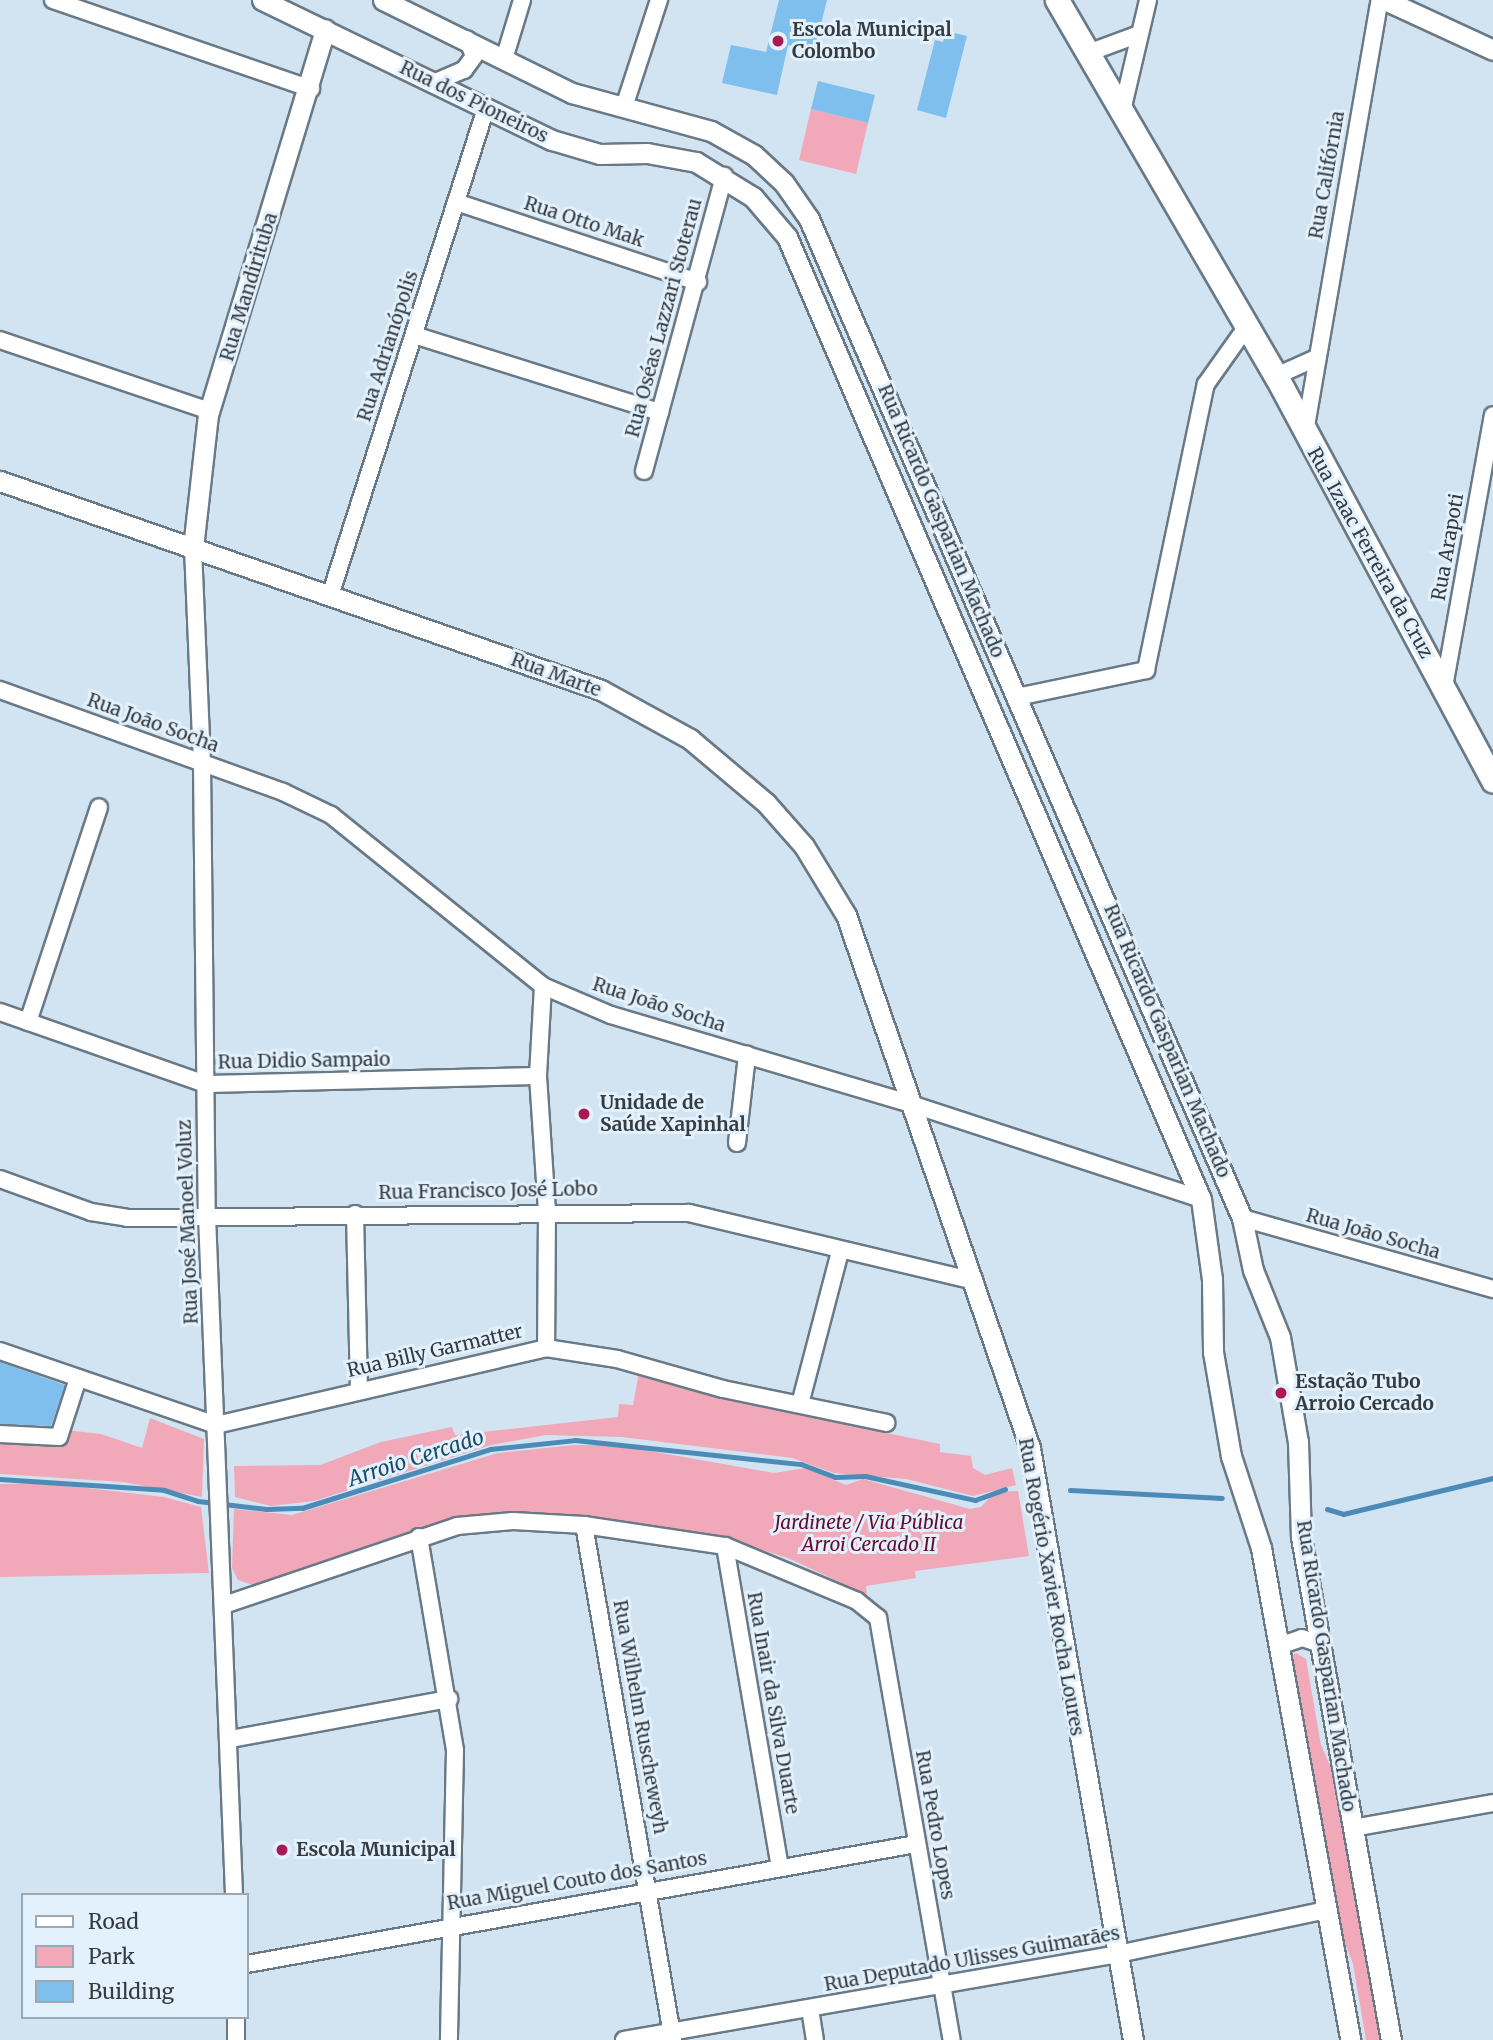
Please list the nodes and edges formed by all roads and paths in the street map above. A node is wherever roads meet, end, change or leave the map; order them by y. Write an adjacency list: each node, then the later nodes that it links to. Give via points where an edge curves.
1 (53, 0): 16 (street)
2 (262, 0): 9 (street, Rua dos Pioneiros)
3 (383, 0): 11 (street)
4 (522, 0): 14 (street)
5 (659, 0): 17 (street)
6 (1057, 0): 13 (main road, Rua Izaac Ferreira da Cruz)
7 (1147, 0): 10 (street)
8 (1383, 0): 12 (street); 27 (street, Rua Califórnia)
9 (325, 29): 15 (street, Rua dos Pioneiros); 16 (street, Rua Mandirituba)
10 (1139, 34): 13 (street); 19 (street)
11 (467, 39): 14 (street); 15 (street, via 474,56 464,70)
12 (1493, 50)
13 (1088, 53): 19 (main road, Rua Izaac Ferreira da Cruz)
14 (505, 56): 17 (street, via 572,93)
15 (433, 83): 18 (street, Rua dos Pioneiros)
16 (311, 89): 29 (street, Rua Mandirituba)
17 (624, 107): 39 (street, Rua Ricardo Gasparian Machado, via 711,131 754,155 784,183 809,219)
18 (486, 108): 20 (street, Rua dos Pioneiros, via 552,140 600,154 647,153); 22 (street, Rua Adrianópolis)
19 (1122, 111): 24 (main road, Rua Izaac Ferreira da Cruz)
20 (696, 162): 21 (street, Rua Ricardo Gasparian Machado)
21 (724, 176): 23 (street, Rua Oséas Lazzari Stoterau); 52 (street, Rua Ricardo Gasparian Machado, via 753,197 787,237)
22 (456, 202): 23 (street, Rua Otto Mak); 25 (street, Rua Adrianópolis)
23 (698, 282): 30 (street, Rua Oséas Lazzari Stoterau)
24 (1247, 326): 28 (main road, Rua Izaac Ferreira da Cruz); 39 (street, via 1206,383 1146,670)
25 (414, 335): 30 (street); 36 (street, Rua Adrianópolis)
26 (0, 340): 29 (street)
27 (1316, 358): 28 (street); 32 (street, Rua Califórnia)
28 (1276, 376): 32 (main road, Rua Izaac Ferreira da Cruz)
29 (210, 411): 35 (street, Rua Mandirituba)
30 (660, 412): 33 (street, Rua Oséas Lazzari Stoterau)
31 (1493, 415): 37 (street, Rua Arapoti)
32 (1305, 433): 37 (main road, Rua Izaac Ferreira da Cruz)
33 (644, 471)
34 (0, 481): 35 (street, Rua Marte)
35 (193, 548): 36 (street, Rua Marte); 40 (street, Rua José Manoel Voluz)
36 (330, 596): 49 (street, Rua Marte, via 601,690 690,739 766,803 804,846 846,915)
37 (1444, 687): 41 (main road, Rua Izaac Ferreira da Cruz)
38 (0, 691): 40 (street, Rua João Socha)
39 (1017, 697): 56 (street, Rua Ricardo Gasparian Machado)
40 (202, 763): 43 (street, Rua João Socha, via 331,815); 48 (street, Rua José Manoel Voluz)
41 (1493, 780)
42 (99, 807): 45 (street)
43 (543, 986): 46 (street, Rua João Socha, via 611,1015); 47 (street)
44 (0, 1012): 45 (street, Rua Didio Sampaio)
45 (28, 1022): 48 (street, Rua Didio Sampaio)
46 (747, 1055): 49 (street, Rua João Socha); 50 (street)
47 (538, 1076): 48 (street, Rua Didio Sampaio); 53 (street)
48 (206, 1084): 55 (street, Rua José Manoel Voluz)
49 (915, 1105): 52 (street, Rua João Socha); 58 (street, Rua Rogério Xavier Rocha Loures)
50 (737, 1143)
51 (0, 1179): 55 (street, Rua Francisco José Lobo, via 91,1212 127,1218)
52 (1201, 1199): 73 (street, Rua Ricardo Gasparian Machado, via 1212,1279 1213,1352 1231,1456 1261,1548)
53 (547, 1212): 54 (street, Rua Francisco José Lobo); 57 (street, Rua Francisco José Lobo, via 689,1213); 60 (street)
54 (355, 1214): 55 (street, Rua Francisco José Lobo); 63 (street)
55 (207, 1216): 66 (street, Rua José Manoel Voluz)
56 (1242, 1219): 59 (street, Rua João Socha); 72 (street, Rua Ricardo Gasparian Machado, via 1253,1270 1280,1337 1298,1442 1301,1537)
57 (840, 1251): 58 (street, Rua Francisco José Lobo); 64 (street)
58 (974, 1281): 84 (street, Rua Rogério Xavier Rocha Loures, via 1030,1448)
59 (1493, 1289)
60 (547, 1348): 63 (street, Rua Billy Garmatter); 64 (street, Rua Billy Garmatter, via 617,1359)
61 (0, 1351): 62 (street)
62 (78, 1378): 66 (street); 67 (street, via 59,1437)
63 (359, 1389): 66 (street, Rua Billy Garmatter)
64 (800, 1404): 65 (street, Rua Billy Garmatter)
65 (887, 1423)
66 (216, 1425): 71 (street, Rua José Manoel Voluz)
67 (0, 1434)
68 (584, 1525): 69 (street, via 513,1521 457,1526); 70 (street); 80 (street, Rua Wilhelm Ruscheweyh)
69 (419, 1537): 71 (street); 74 (street)
70 (725, 1546): 78 (street, Rua Pedro Lopes, via 830,1587 878,1618); 79 (street, Rua Inair da Silva Duarte)
71 (224, 1605): 75 (street, Rua José Manoel Voluz)
72 (1320, 1644): 73 (street, via 1302,1638); 77 (street, Rua Ricardo Gasparian Machado)
73 (1279, 1646): 82 (street, Rua Ricardo Gasparian Machado)
74 (449, 1699): 75 (street); 83 (street, via 455,1750)
75 (230, 1739): 81 (street, Rua José Manoel Voluz)
76 (1493, 1803): 77 (street)
77 (1353, 1828): 97 (street, Rua Ricardo Gasparian Machado)
78 (916, 1843): 79 (street, Rua Miguel Couto dos Santos); 86 (street, Rua Pedro Lopes)
79 (780, 1867): 80 (street, Rua Miguel Couto dos Santos)
80 (649, 1889): 83 (street, Rua Miguel Couto dos Santos); 89 (street, Rua Wilhelm Ruscheweyh)
81 (234, 1893)
82 (1326, 1910): 84 (street, Rua Deputado Ulisses Guimarães); 96 (street, Rua Ricardo Gasparian Machado)
83 (454, 1924): 85 (street, Rua Miguel Couto dos Santos); 91 (street)
84 (1118, 1954): 86 (street, Rua Deputado Ulisses Guimarães); 95 (street, Rua Rogério Xavier Rocha Loures)
85 (248, 1964)
86 (942, 1985): 87 (street, Rua Deputado Ulisses Guimarães); 94 (street, Rua Pedro Lopes)
87 (810, 2009): 89 (street, Rua Deputado Ulisses Guimarães); 93 (street)
88 (236, 2019): 90 (street)
89 (672, 2036): 92 (street, Rua Deputado Ulisses Guimarães)
90 (236, 2040)
91 (449, 2040)
92 (624, 2040)
93 (816, 2040)
94 (952, 2040)
95 (1133, 2040)
96 (1350, 2040)
97 (1391, 2040)

